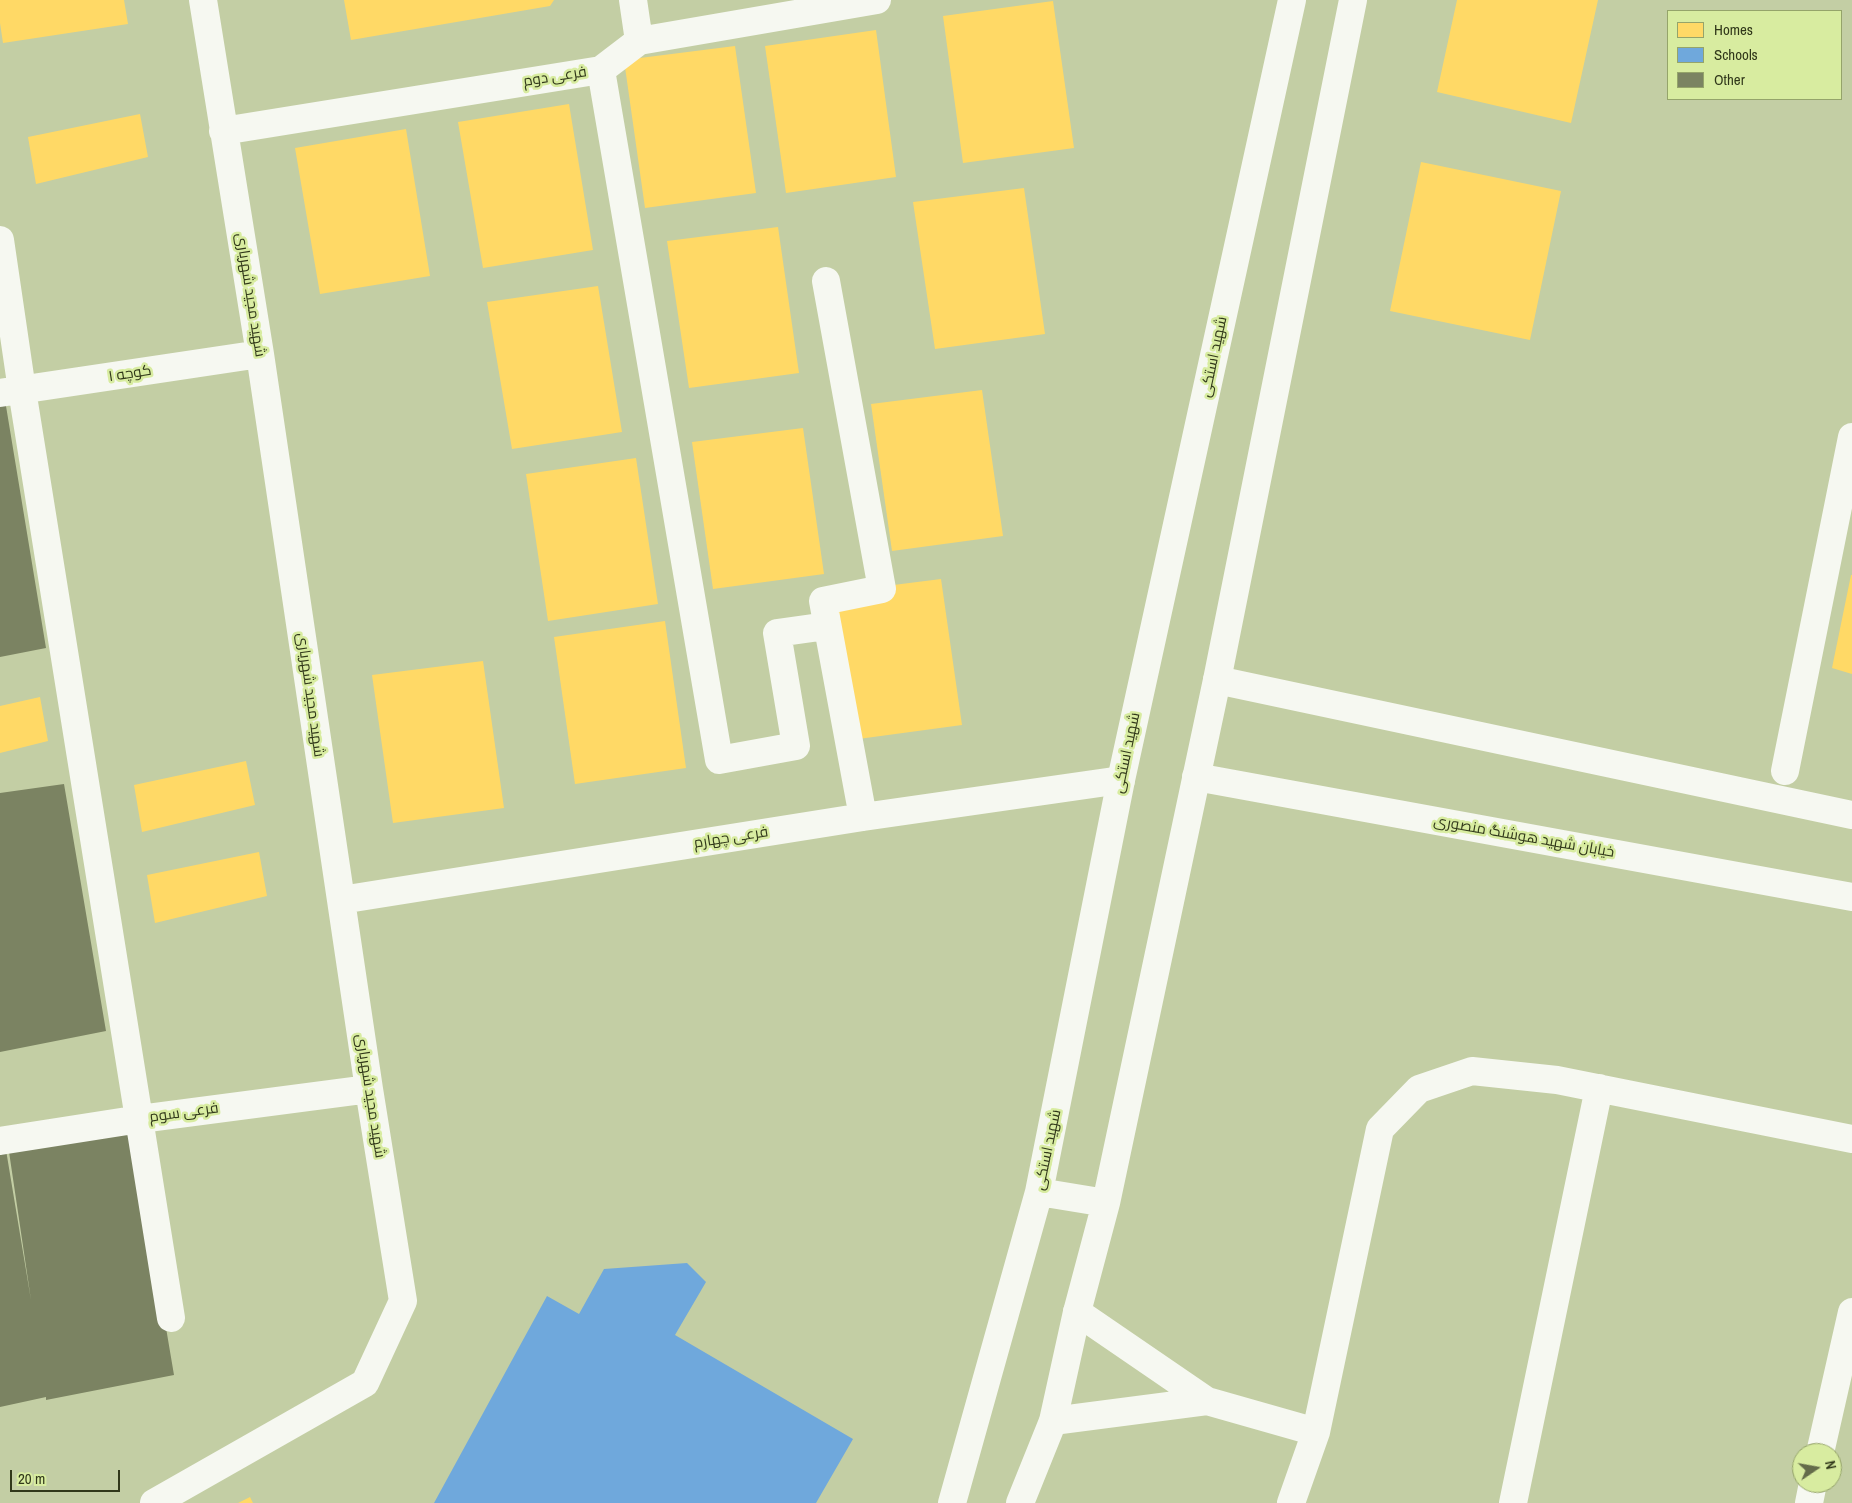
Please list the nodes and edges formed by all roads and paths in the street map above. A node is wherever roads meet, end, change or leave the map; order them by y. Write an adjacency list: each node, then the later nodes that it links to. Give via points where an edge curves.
1 (203, 0): 8 (street, شهید مجید شهریاری)
2 (633, 0): 6 (street)
3 (877, 0): 6 (street, فرعی دوم)
4 (1292, 0): 18 (street, شهید استکی)
5 (1353, 0): 15 (street)
6 (640, 41): 7 (street, فرعی دوم)
7 (601, 70): 8 (street, فرعی دوم); 14 (street, via 719,760 796,746 777,633)
8 (224, 131): 11 (street, شهید مجید شهریاری)
9 (0, 240): 12 (street)
10 (826, 281): 14 (street, via 882,589 823,601)
11 (260, 354): 12 (street, کوچه ۱); 22 (street, شهید مجید شهریاری)
12 (11, 392): 25 (street)
13 (1852, 437): 16 (street)
14 (827, 626): 20 (street)
15 (1217, 680): 17 (street); 19 (street)
16 (1785, 771)
17 (1196, 777): 21 (street, خیابان شهید هوشنگ منصوری); 29 (street)
18 (1121, 780): 20 (street, فرعی چهارم); 28 (street, شهید استکی)
19 (1852, 815)
20 (863, 817): 22 (street, فرعی چهارم)
21 (1852, 897)
22 (341, 900): 24 (street, شهید مجید شهریاری)
23 (1599, 1088): 26 (street); 35 (street, via 1472,1071 1419,1089 1380,1129); 41 (street)
24 (369, 1089): 25 (street, فرعی سوم); 37 (street, شهید مجید شهریاری, via 403,1301 365,1383)
25 (140, 1119): 27 (street, فرعی سوم); 32 (street)
26 (1852, 1139)
27 (0, 1141)
28 (1039, 1192): 29 (street); 38 (street, شهید استکی)
29 (1106, 1203): 30 (street)
30 (1077, 1312): 33 (street); 34 (street)
31 (1852, 1312): 36 (street)
32 (171, 1318)
33 (1207, 1401): 34 (street); 35 (street)
34 (1053, 1421): 39 (street)
35 (1316, 1432): 40 (street)
36 (1822, 1443)
37 (154, 1503)
38 (952, 1503)
39 (1020, 1503)
40 (1291, 1503)
41 (1513, 1503)

